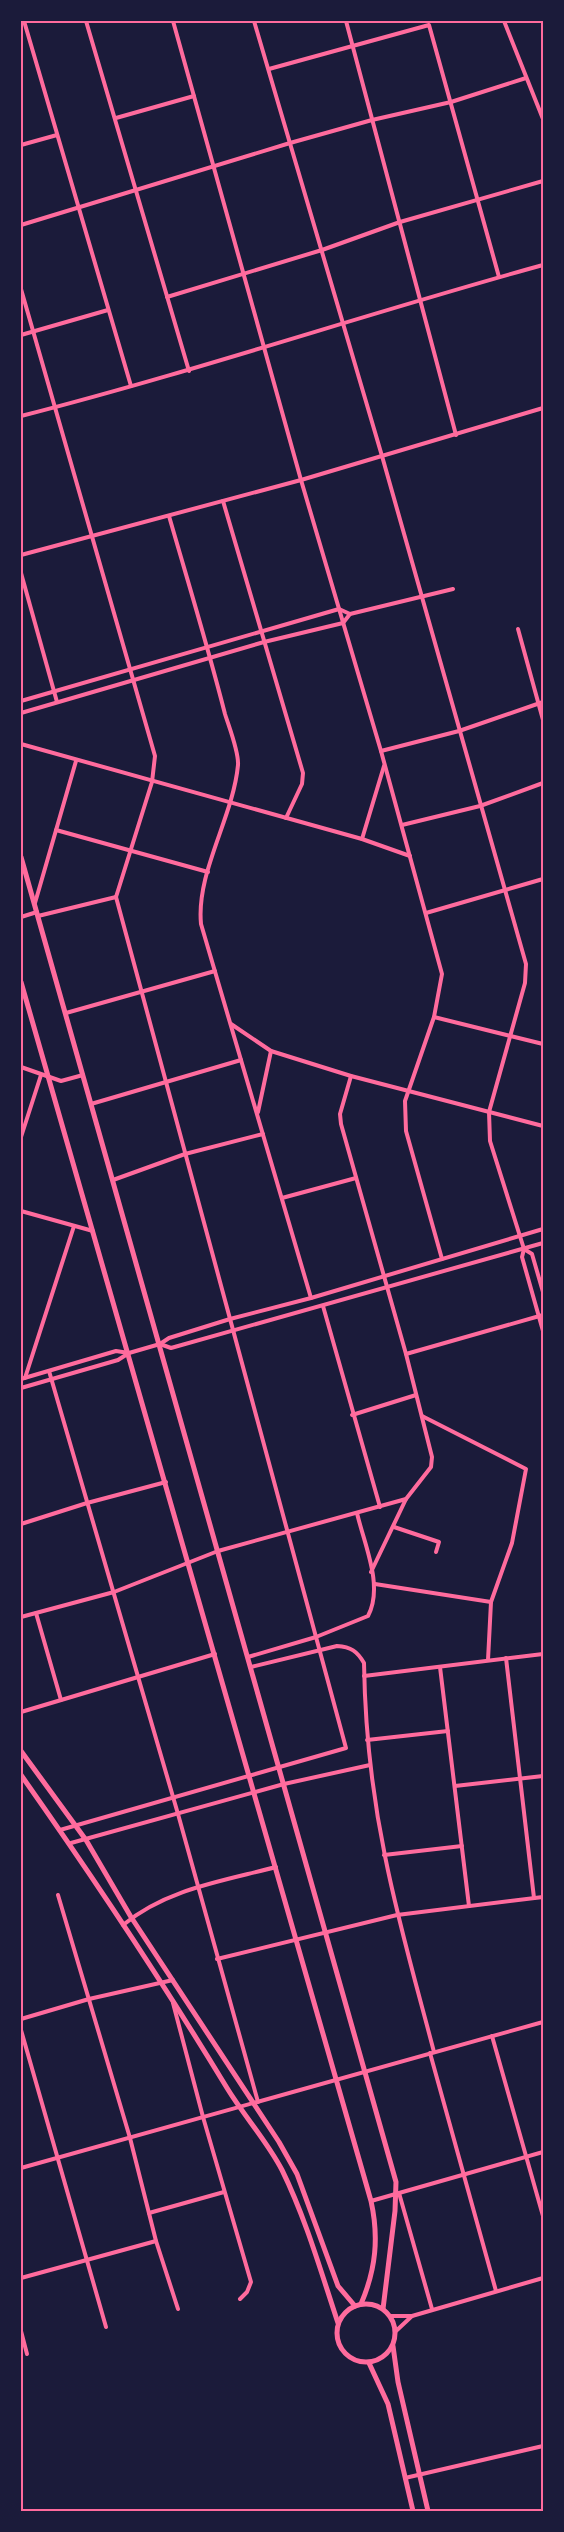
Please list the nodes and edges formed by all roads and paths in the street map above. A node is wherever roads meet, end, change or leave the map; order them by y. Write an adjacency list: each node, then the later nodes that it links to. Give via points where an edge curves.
1 (24, 21): 15 (street)
2 (86, 21): 12 (street)
3 (173, 21): 10 (street)
4 (254, 21): 8 (street)
5 (346, 21): 7 (street)
6 (504, 21): 9 (street)
7 (352, 45): 8 (street); 11 (street, via 429,25); 14 (street)
8 (269, 69): 16 (street)
9 (526, 78): 11 (street); 13 (street)
10 (194, 96): 12 (street); 18 (street)
11 (451, 102): 14 (street); 21 (street)
12 (116, 118): 20 (street)
13 (543, 119)
14 (372, 120): 16 (street); 23 (street)
15 (57, 135): 17 (street); 22 (street)
16 (290, 143): 18 (street); 25 (street)
17 (21, 145)
18 (214, 168): 20 (street); 27 (street)
19 (543, 181): 21 (street)
20 (138, 191): 22 (street); 30 (street)
21 (478, 198): 23 (street); 28 (street)
22 (79, 208): 24 (street); 32 (street)
23 (400, 222): 25 (street); 31 (street)
24 (21, 225)
25 (322, 250): 27 (street); 33 (street)
26 (543, 265): 28 (street)
27 (244, 273): 30 (street); 36 (street)
28 (499, 277): 31 (street)
29 (21, 289): 34 (street)
30 (167, 297): 37 (street)
31 (421, 302): 33 (street); 42 (street)
32 (108, 310): 34 (street); 38 (street)
33 (343, 324): 36 (street); 43 (street)
34 (33, 332): 35 (street); 39 (street)
35 (21, 336)
36 (264, 346): 37 (street); 44 (street)
37 (189, 371): 38 (street)
38 (131, 386): 39 (street)
39 (54, 408): 41 (street); 47 (street)
40 (543, 408): 42 (street)
41 (21, 416)
42 (456, 435): 43 (street)
43 (382, 456): 44 (street); 51 (street)
44 (301, 480): 45 (street); 52 (street)
45 (223, 501): 46 (street); 56 (street)
46 (169, 516): 47 (street); 58 (street)
47 (92, 537): 48 (street); 60 (street)
48 (21, 555)
49 (21, 573): 62 (street)
50 (453, 589): 51 (street)
51 (421, 595): 53 (street); 68 (street)
52 (339, 609): 53 (street); 54 (street); 56 (street)
53 (350, 614): 54 (street)
54 (343, 623): 57 (street); 70 (street)
55 (518, 629): 65 (street)
56 (262, 630): 57 (street); 58 (street)
57 (264, 642): 59 (street); 77 (street, via 303,773 302,784)
58 (206, 647): 59 (street); 60 (street)
59 (211, 658): 61 (street); 75 (street, via 238,763)
60 (131, 670): 61 (street); 62 (street)
61 (132, 679): 64 (street); 73 (street, via 155,756)
62 (55, 691): 63 (street); 64 (street)
63 (21, 701)
64 (58, 702): 66 (street)
65 (540, 703): 67 (street); 68 (street)
66 (21, 713)
67 (543, 720)
68 (459, 731): 70 (street); 76 (street)
69 (21, 744): 71 (street)
70 (381, 751): 72 (street)
71 (76, 761): 73 (street); 79 (street)
72 (384, 766): 78 (street); 80 (street)
73 (152, 782): 75 (street); 81 (street)
74 (543, 783): 76 (street)
75 (231, 804): 77 (street); 84 (street)
76 (480, 806): 78 (street); 86 (street)
77 (286, 818): 80 (street)
78 (402, 826): 82 (street)
79 (56, 830): 81 (street); 88 (street)
80 (362, 839): 82 (street)
81 (132, 850): 84 (street); 87 (street)
82 (410, 856): 89 (street)
83 (21, 857): 88 (street)
84 (208, 872): 92 (street, via 200,914)
85 (543, 878): 86 (street)
86 (505, 890): 89 (street); 98 (street, via 526,964 526,982)
87 (116, 897): 90 (street); 94 (street)
88 (35, 904): 90 (street)
89 (426, 913): 96 (street, via 442,974)
90 (37, 914): 91 (street); 95 (street)
91 (21, 917)
92 (215, 971): 94 (street); 97 (street)
93 (21, 982): 106 (street)
94 (142, 991): 95 (street); 107 (street)
95 (66, 1013): 104 (street)
96 (434, 1017): 98 (street); 108 (street)
97 (231, 1024): 100 (street); 101 (street)
98 (509, 1036): 99 (street); 110 (street)
99 (543, 1044)
100 (271, 1051): 105 (street); 111 (street)
101 (241, 1060): 107 (street); 111 (street)
102 (21, 1067): 103 (street)
103 (41, 1075): 106 (street); 114 (street)
104 (83, 1075): 106 (street, via 61,1081); 109 (street)
105 (351, 1076): 108 (street); 116 (street, via 340,1114)
106 (49, 1078): 122 (street)
107 (166, 1082): 109 (street); 115 (street)
108 (408, 1091): 110 (street); 126 (street, via 404,1113 406,1131)
109 (92, 1104): 117 (street)
110 (489, 1112): 112 (street); 123 (street, via 490,1142)
111 (257, 1114): 113 (street)
112 (543, 1126)
113 (263, 1134): 115 (street); 118 (street)
114 (21, 1136)
115 (186, 1154): 117 (street); 133 (street)
116 (356, 1178): 118 (street); 127 (street)
117 (113, 1180): 136 (street)
118 (282, 1198): 130 (street)
119 (21, 1211): 120 (street)
120 (74, 1226): 122 (street); 140 (street)
121 (543, 1229): 123 (street)
122 (93, 1231): 137 (street)
123 (520, 1236): 125 (street); 126 (street)
124 (543, 1243): 125 (street)
125 (524, 1249): 128 (street); 129 (street, via 532,1254); 132 (street, via 522,1257)
126 (442, 1258): 127 (street)
127 (384, 1277): 128 (street); 130 (street)
128 (386, 1288): 131 (street); 138 (street)
129 (543, 1292)
130 (311, 1298): 133 (street)
131 (323, 1306): 134 (street); 144 (street)
132 (541, 1315): 135 (street); 138 (street)
133 (230, 1319): 134 (street); 136 (street, via 169,1338)
134 (234, 1331): 136 (street, via 172,1348); 153 (street)
135 (543, 1331)
136 (160, 1344): 137 (street); 154 (street)
137 (129, 1353): 139 (street, via 116,1351); 141 (street, via 118,1360); 146 (street)
138 (406, 1354): 143 (street)
139 (49, 1371): 140 (street); 141 (street)
140 (23, 1379)
141 (52, 1380): 142 (street); 148 (street)
142 (21, 1388)
143 (416, 1396): 144 (street); 145 (street)
144 (352, 1415): 149 (street)
145 (421, 1416): 147 (street, via 432,1457 430,1468); 160 (street, via 526,1470 512,1543)
146 (166, 1482): 148 (street); 156 (street)
147 (406, 1499): 149 (street); 152 (street)
148 (87, 1503): 151 (street); 159 (street)
149 (380, 1507): 150 (street)
150 (356, 1513): 153 (street); 157 (street)
151 (21, 1524)
152 (394, 1527): 155 (street, via 439,1542); 157 (street)
153 (288, 1532): 154 (street); 163 (street)
154 (218, 1551): 156 (street); 167 (street)
155 (436, 1552)
156 (189, 1562): 159 (street); 165 (street)
157 (371, 1572): 158 (street)
158 (375, 1584): 160 (street); 163 (street, via 372,1609 363,1619)
159 (114, 1592): 161 (street); 173 (street)
160 (492, 1602): 169 (street)
161 (36, 1613): 162 (street); 174 (street)
162 (21, 1617)
163 (316, 1637): 164 (street); 167 (street)
164 (320, 1649): 170 (street); 172 (street, via 349,1647 364,1663); 180 (street, via 346,1748)
165 (215, 1654): 173 (street); 182 (street)
166 (543, 1654): 168 (street)
167 (248, 1658): 170 (street)
168 (506, 1658): 169 (street); 184 (street)
169 (488, 1660): 171 (street)
170 (251, 1667): 180 (street)
171 (440, 1667): 172 (street); 176 (street)
172 (364, 1676): 177 (street)
173 (138, 1677): 174 (street); 188 (street)
174 (61, 1700): 175 (street)
175 (21, 1712)
176 (448, 1731): 177 (street); 186 (street)
177 (367, 1740): 179 (street)
178 (21, 1751): 190 (street)
179 (370, 1765): 185 (street); 195 (street)
180 (279, 1766): 182 (street); 185 (street)
181 (21, 1775): 191 (street)
182 (250, 1775): 187 (street); 188 (street)
183 (543, 1776): 184 (street)
184 (520, 1778): 186 (street); 200 (street)
185 (284, 1784): 187 (street); 205 (street)
186 (455, 1786): 194 (street)
187 (255, 1792): 189 (street); 196 (street)
188 (173, 1797): 189 (street); 190 (street)
189 (178, 1814): 192 (street); 197 (street)
190 (76, 1825): 191 (street); 192 (street)
191 (60, 1830): 193 (street)
192 (86, 1840): 193 (street); 203 (street)
193 (71, 1843): 204 (street)
194 (462, 1846): 195 (street); 201 (street)
195 (384, 1855): 202 (street)
196 (276, 1867): 197 (street); 206 (street)
197 (198, 1887): 203 (street, via 173,1894); 207 (street)
198 (58, 1895): 211 (street)
199 (543, 1897): 200 (street)
200 (534, 1898): 201 (street)
201 (469, 1906): 202 (street)
202 (397, 1914): 205 (street); 216 (street)
203 (132, 1917): 204 (street); 208 (street)
204 (123, 1925): 209 (street)
205 (326, 1932): 206 (street); 217 (street)
206 (297, 1939): 207 (street); 218 (street)
207 (218, 1959): 219 (street)
208 (173, 1980): 209 (street); 219 (street)
209 (162, 1982): 210 (street); 211 (street)
210 (171, 1996): 220 (street); 221 (street)
211 (89, 1998): 212 (street); 222 (street)
212 (21, 2020)
213 (543, 2022): 215 (street)
214 (21, 2030): 225 (street)
215 (492, 2036): 216 (street); 224 (street)
216 (432, 2053): 217 (street); 227 (street)
217 (365, 2072): 218 (street); 229 (street)
218 (337, 2080): 219 (street); 230 (street)
219 (256, 2102): 220 (street); 240 (street, via 297,2174 338,2286)
220 (239, 2107): 221 (street); 246 (street, via 286,2179)
221 (203, 2117): 222 (street); 228 (street)
222 (130, 2138): 225 (street); 231 (street)
223 (543, 2152): 224 (street)
224 (526, 2157): 227 (street); 232 (street)
225 (58, 2158): 226 (street); 234 (street)
226 (21, 2168)
227 (464, 2174): 229 (street); 237 (street)
228 (224, 2192): 231 (street); 238 (street, via 251,2282 248,2292)
229 (398, 2193): 230 (street); 242 (street); 243 (street)
230 (371, 2201): 239 (street, via 376,2246 372,2275)
231 (149, 2213): 233 (street)
232 (543, 2216)
233 (156, 2241): 234 (street); 241 (street)
234 (87, 2259): 235 (street); 247 (street)
235 (21, 2278)
236 (543, 2278): 237 (street)
237 (496, 2291): 243 (street)
238 (240, 2299)
239 (361, 2304): 240 (street); 242 (street, via 373,2304)
240 (355, 2306): 246 (street)
241 (178, 2309)
242 (383, 2309): 244 (street)
243 (432, 2309): 245 (street)
244 (390, 2316): 245 (street); 249 (street)
245 (412, 2316): 249 (street)
246 (338, 2323): 252 (street, via 338,2340 346,2355 355,2361)
247 (106, 2327)
248 (21, 2331): 251 (street)
249 (396, 2331): 250 (street)
250 (393, 2346): 252 (street, via 388,2354); 254 (street, via 398,2382)
251 (27, 2354)
252 (369, 2363): 255 (street, via 388,2404)
253 (543, 2446): 254 (street)
254 (420, 2474): 255 (street); 257 (street)
255 (405, 2478): 256 (street)
256 (413, 2511)
257 (428, 2511)

